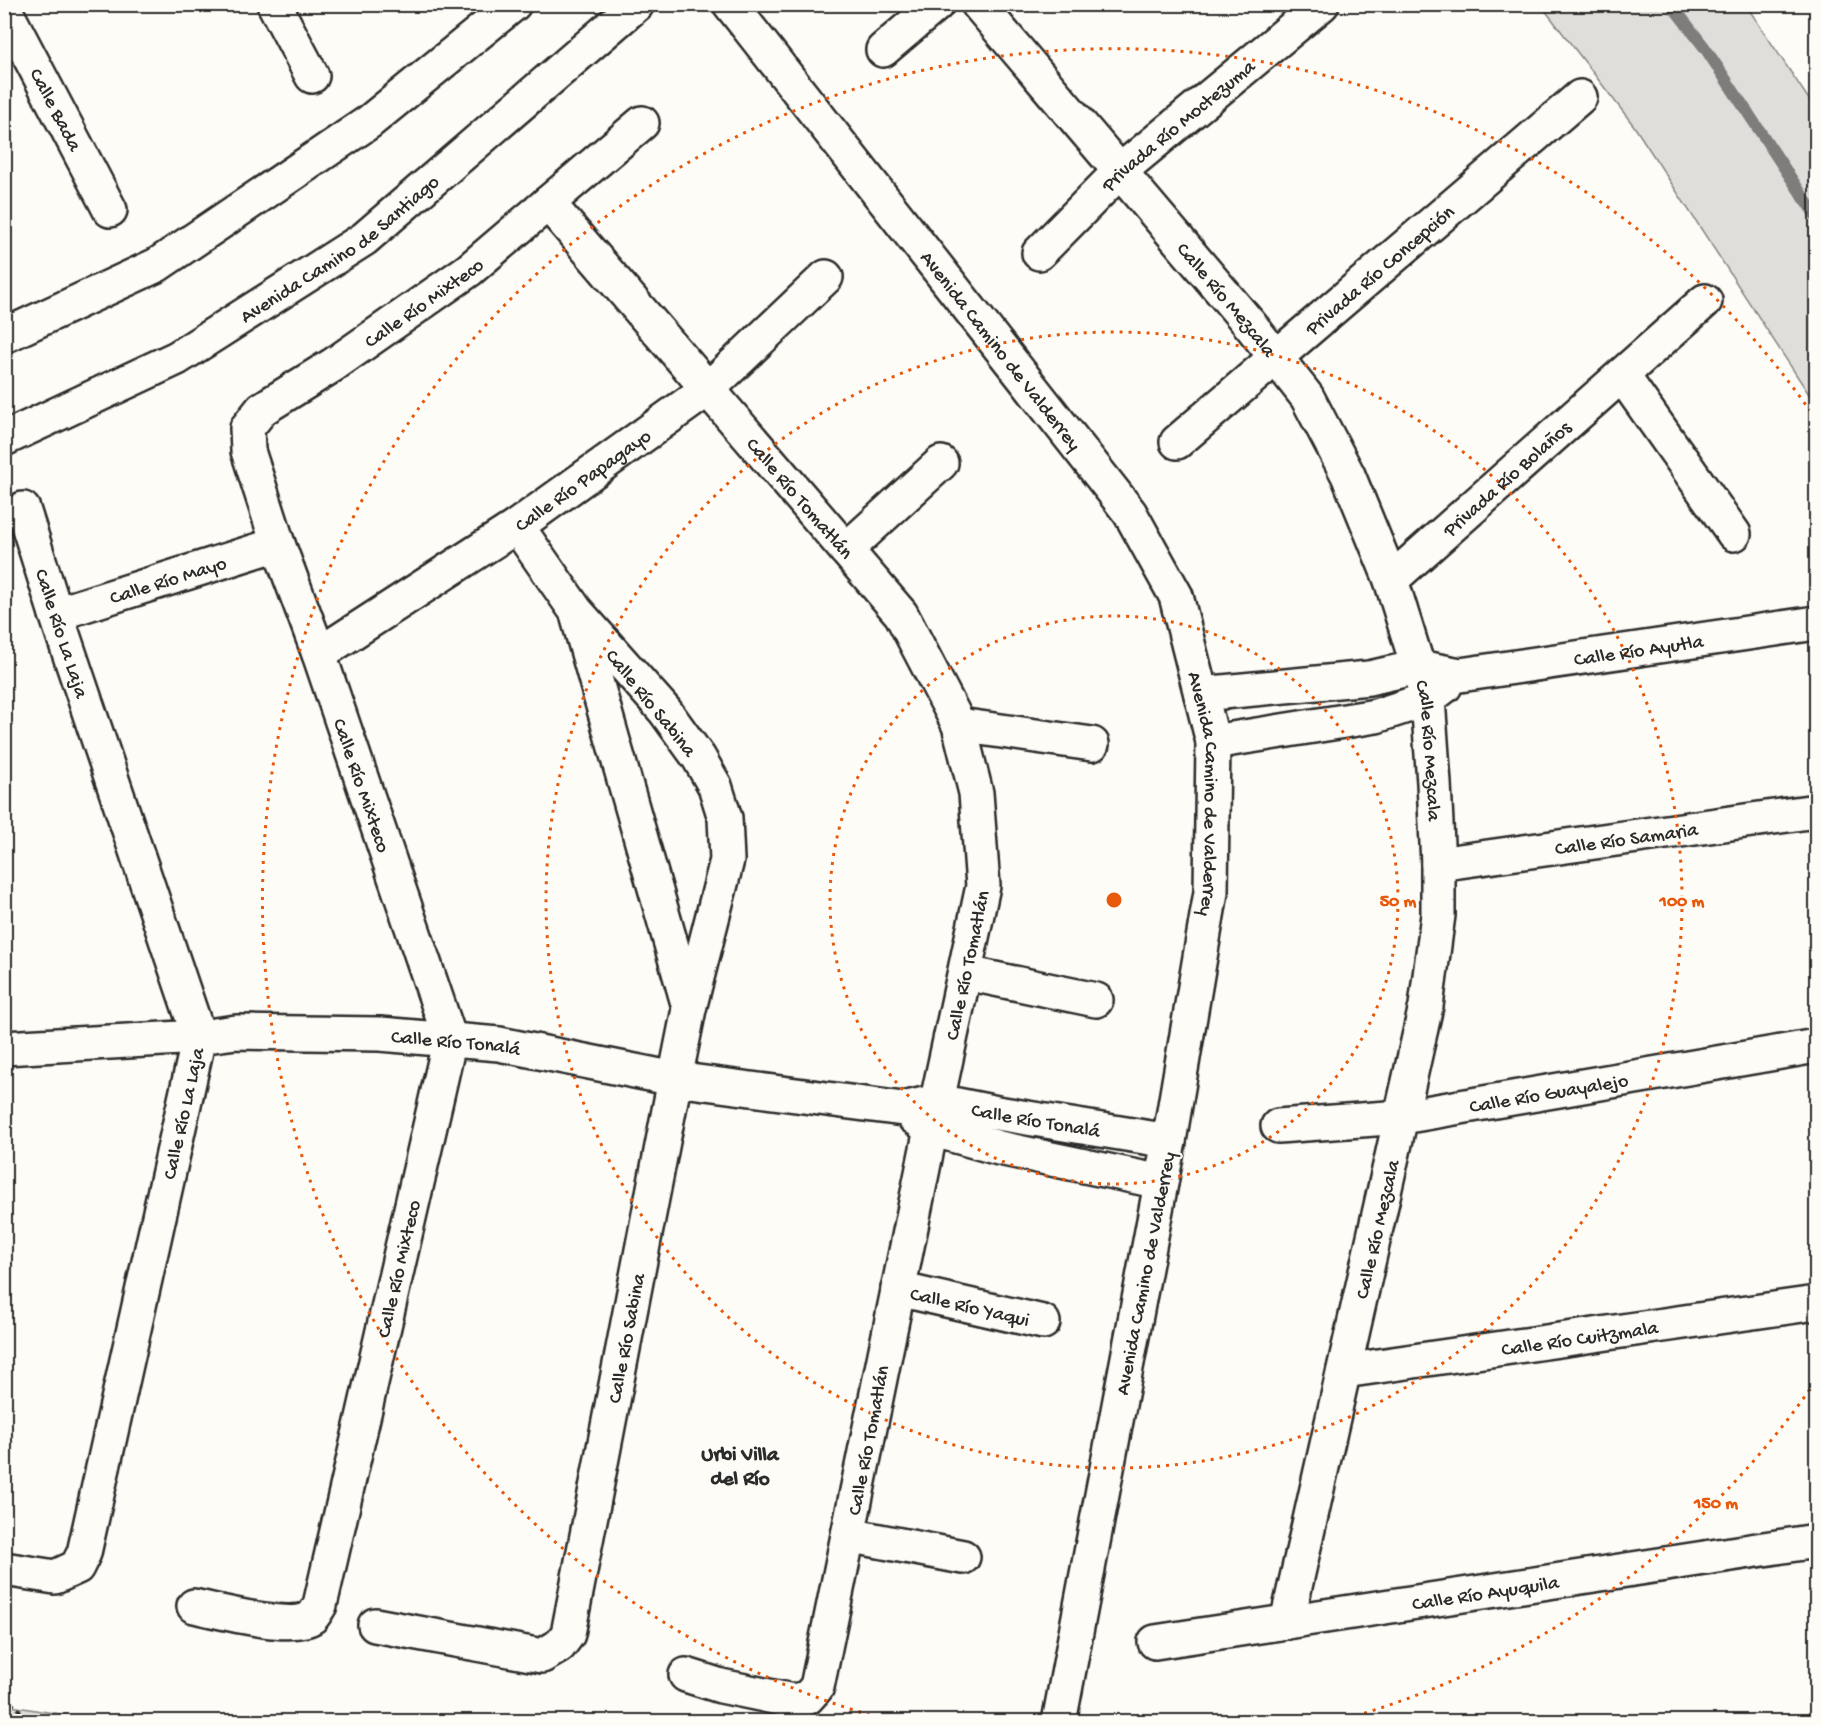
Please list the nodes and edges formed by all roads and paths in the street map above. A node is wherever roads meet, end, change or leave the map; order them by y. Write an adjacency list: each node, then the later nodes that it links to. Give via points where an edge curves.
1 (274, 4): 10 (street)
2 (514, 4): 19 (street, via 369,122 157,265)
3 (637, 4): 23 (street, Avenida Camino de Santiago, via 364,239 177,358)
4 (730, 4): 38 (street, Avenida Camino de Valderrey, via 1130,513 1176,596)
5 (937, 4): 9 (street)
6 (978, 4): 13 (street, Calle Río Mezcala)
7 (1322, 4): 13 (street, Privada Río Moctezuma)
8 (4, 8): 15 (street, Calle Bada)
9 (883, 50)
10 (312, 76)
11 (1580, 97): 20 (street, Privada Río Concepción)
12 (642, 123): 14 (street, Calle Río Mixteco)
13 (1120, 171): 16 (street, Privada Río Moctezuma); 20 (street, Calle Río Mezcala)
14 (548, 203): 22 (street, Calle Río Tomatlán); 29 (street, Calle Río Mixteco, via 469,270 333,365 262,409 248,428 248,451)
15 (110, 210)
16 (1039, 253)
17 (826, 277): 22 (street, Calle Río Papagayo)
18 (1705, 301): 21 (street, Privada Río Bolaños)
19 (4, 336)
20 (1276, 358): 24 (street, Privada Río Concepción); 31 (street, Calle Río Mezcala, via 1307,398 1348,475)
21 (1622, 375): 28 (street); 31 (street, Privada Río Bolaños)
22 (708, 389): 27 (street, Calle Río Papagayo); 30 (street, Calle Río Tomatlán)
23 (4, 438)
24 (1178, 442)
25 (941, 463): 30 (street)
26 (22, 509): 33 (street, Calle Río La Laja)
27 (517, 526): 32 (street, Calle Río Sabina); 35 (street, Calle Río Papagayo)
28 (1734, 534)
29 (278, 544): 33 (street, Calle Río Mayo); 35 (street, Calle Río Mixteco)
30 (846, 550): 40 (street, Calle Río Tomatlán, via 901,614)
31 (1391, 580): 36 (street, Calle Río Mezcala)
32 (576, 611): 47 (street, Calle Río Sabina); 47 (street, Calle Río Sabina, via 665,711 699,758 715,786 725,818 727,860)
33 (56, 614): 48 (street, Calle Río La Laja)
34 (1816, 623): 37 (street, Calle Río Ayutla)
35 (319, 654): 49 (street, Calle Río Mixteco)
36 (1418, 667): 37 (street, Calle Río Ayutla); 38 (street, Calle Río Ayutla, via 1369,678); 39 (street, Calle Río Mezcala)
37 (1460, 675): 39 (street, Calle Río Ayutla)
38 (1201, 694): 41 (street, Avenida Camino de Valderrey)
39 (1428, 699): 41 (street, Calle Río Ayutla, via 1376,716); 44 (street, Calle Río Mezcala)
40 (959, 725): 42 (street); 45 (street, Calle Río Tomatlán, via 976,793 983,886)
41 (1213, 742): 56 (street, Avenida Camino de Valderrey, via 1211,892)
42 (1092, 744)
43 (1816, 811): 44 (street, Calle Río Samaria)
44 (1438, 864): 54 (street, Calle Río Mezcala, via 1438,915 1426,1006)
45 (966, 973): 46 (street); 53 (street, Calle Río Tomatlán)
46 (1096, 1000)
47 (689, 1009): 52 (street, Calle Río Sabina)
48 (200, 1037): 49 (street, Calle Río Tonalá, via 236,1032); 51 (street, Calle Río Tonalá); 65 (street, Calle Río La Laja, via 84,1553 77,1567 55,1578)
49 (450, 1039): 52 (street, Calle Río Tonalá, via 499,1044); 66 (street, Calle Río Mixteco, via 320,1605 312,1617 299,1622 249,1619)
50 (1816, 1046): 54 (street, Calle Río Guayalejo)
51 (4, 1048)
52 (675, 1079): 53 (street, Calle Río Tonalá); 68 (street, Calle Río Sabina, via 568,1634 559,1646 542,1656)
53 (934, 1115): 56 (street, Calle Río Tonalá, via 997,1113); 57 (street, Calle Río Tonalá, via 999,1148); 58 (street, Calle Río Tomatlán)
54 (1402, 1117): 55 (street, Calle Río Guayalejo); 61 (street, Calle Río Mezcala)
55 (1278, 1126)
56 (1169, 1141): 57 (street, Avenida Camino de Valderrey)
57 (1161, 1182): 73 (street, Avenida Camino de Valderrey)
58 (898, 1289): 60 (street, Calle Río Yaqui); 62 (street, Calle Río Tomatlán)
59 (1816, 1303): 61 (street, Calle Río Cuitzmala)
60 (1042, 1322)
61 (1344, 1371): 67 (street, Calle Río Mezcala)
62 (848, 1535): 64 (street); 70 (street, Calle Río Tomatlán, via 817,1687 807,1698 793,1701)
63 (1816, 1541): 67 (street, Calle Río Ayuquila)
64 (963, 1557)
65 (4, 1569)
66 (194, 1606)
67 (1287, 1622): 69 (street, Calle Río Ayuquila)
68 (375, 1625)
69 (1155, 1642)
70 (686, 1675)
71 (4, 1697): 72 (path)
72 (28, 1722)
73 (1059, 1722)

